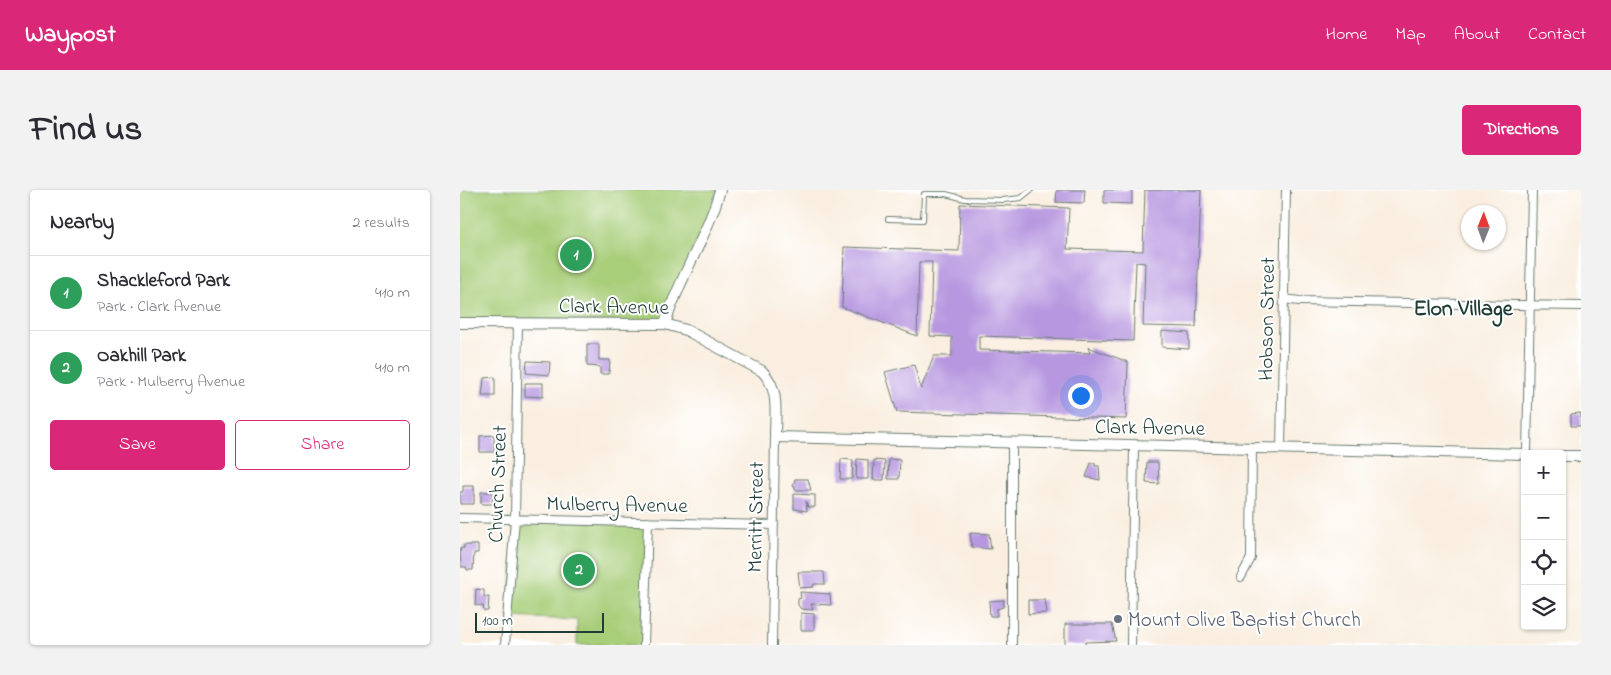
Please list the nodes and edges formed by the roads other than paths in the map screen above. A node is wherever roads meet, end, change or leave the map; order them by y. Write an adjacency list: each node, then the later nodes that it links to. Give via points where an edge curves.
1 (720, 190): 11 (street)
2 (1031, 190): 5 (lane, via 1022,198 1004,200 924,194 923,220)
3 (1286, 190): 6 (street, Hobson Street)
4 (1532, 190): 7 (street)
5 (888, 219)
6 (1284, 299): 7 (street); 17 (street, Hobson Street)
7 (1529, 305): 8 (street); 18 (street)
8 (1581, 306)
9 (460, 323): 10 (street, Clark Avenue)
10 (518, 324): 11 (street, Clark Avenue); 23 (street, Church Street)
11 (665, 324): 12 (street, Clark Avenue, via 686,330 762,371)
12 (774, 390): 13 (street, Merritt Street)
13 (775, 437): 14 (street, Clark Avenue); 25 (street, Merritt Street)
14 (1012, 443): 15 (street, Clark Avenue); 30 (street)
15 (1134, 446): 16 (street, Clark Avenue); 31 (street)
16 (1252, 448): 17 (street, Clark Avenue); 26 (street, via 1251,558)
17 (1281, 449): 19 (street, Clark Avenue)
18 (1526, 450)
19 (1521, 454)
20 (1566, 456): 21 (street)
21 (1581, 456)
22 (460, 518): 23 (street, Mulberry Avenue)
23 (515, 519): 24 (street, Mulberry Avenue); 27 (street, Church Street)
24 (648, 522): 25 (street, Mulberry Avenue); 28 (street)
25 (774, 525): 29 (street, Merritt Street)
26 (1242, 577)
27 (505, 645)
28 (644, 645)
29 (772, 645)
30 (1012, 645)
31 (1131, 645)

